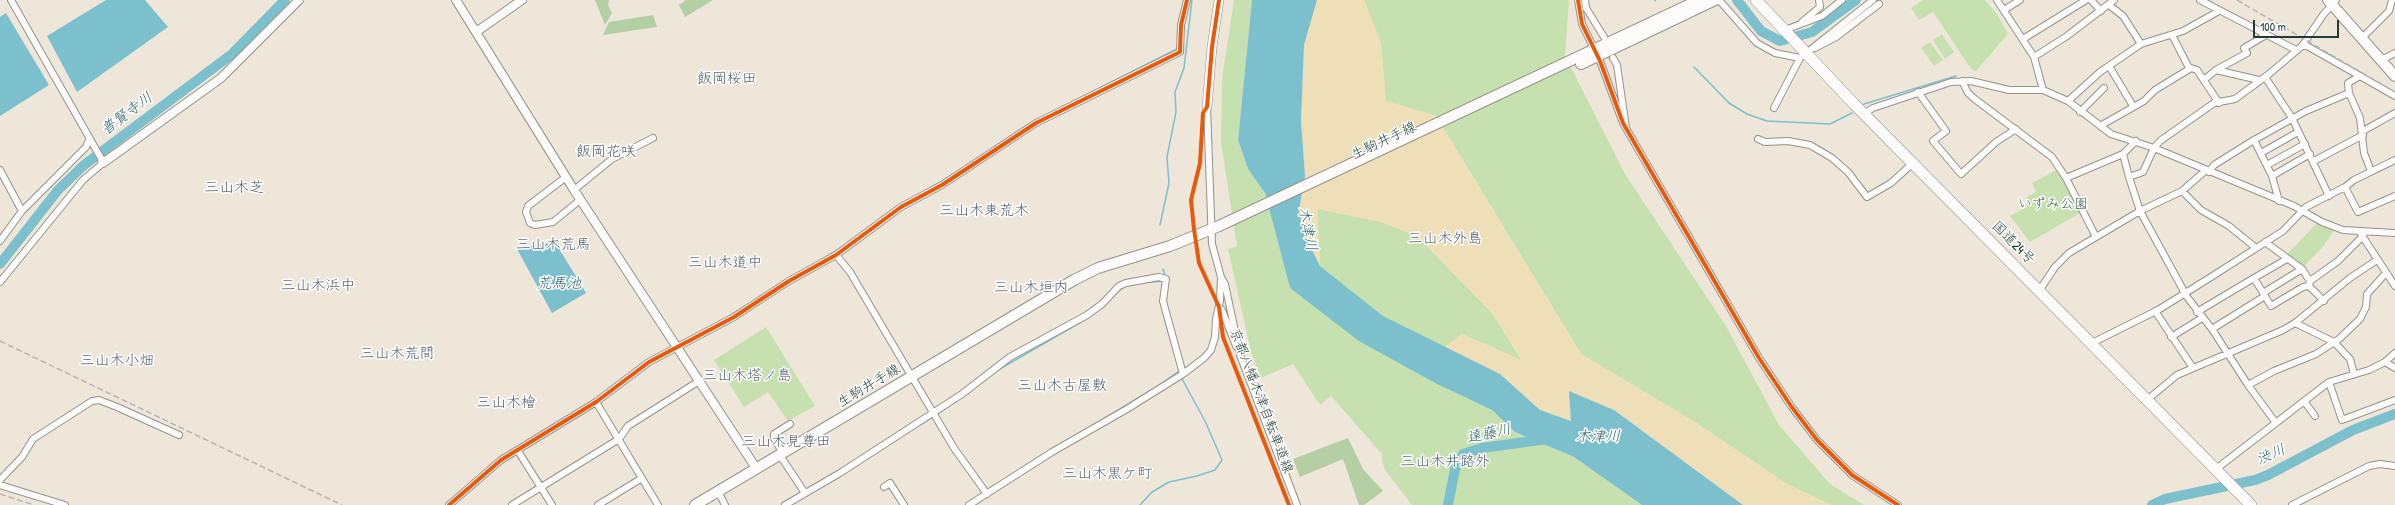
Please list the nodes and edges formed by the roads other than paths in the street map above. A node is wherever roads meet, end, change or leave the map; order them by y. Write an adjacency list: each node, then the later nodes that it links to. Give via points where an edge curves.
1 (11, 0): 77 (street)
2 (299, 0): 85 (street, via 221,78)
3 (456, 0): 31 (street)
4 (522, 0): 31 (street)
5 (1187, 0): 112 (street, via 1181,25 1180,52 1036,123 942,185 901,207)
6 (1219, 0): 62 (main road, via 1212,47)
7 (1578, 0): 42 (street, via 1582,24)
8 (1584, 0): 34 (street, via 1586,8)
9 (1699, 0): 42 (main road, 生駒井手線)
10 (1715, 0): 42 (main road, 生駒井手線)
11 (1719, 0): 40 (street, via 1757,44 1775,53)
12 (1756, 0): 30 (highway, 国道24号)
13 (1819, 0): 29 (street, via 1820,7)
14 (1842, 0): 29 (street, via 1822,16)
15 (1873, 0): 40 (street)
16 (1997, 0): 26 (street)
17 (2020, 0): 26 (street)
18 (2086, 0): 36 (street)
19 (2090, 0): 27 (street)
20 (2114, 0): 25 (street)
21 (2200, 0): 28 (street)
22 (2392, 0): 35 (street, via 2389,11)
23 (2332, 2): 35 (main road); 38 (street)
24 (1879, 4): 40 (street, via 1836,37)
25 (2109, 5): 27 (street); 37 (street, via 2123,16)
26 (2004, 10): 36 (street)
27 (2101, 11): 43 (street)
28 (2219, 11): 32 (street); 33 (street)
29 (1799, 25): 30 (street)
30 (1785, 31): 40 (highway, 国道24号)
31 (476, 32): 92 (street)
32 (2172, 35): 37 (street); 47 (street)
33 (2266, 35): 39 (street); 48 (street, via 2244,48 2246,53)
34 (1604, 37)
35 (2362, 38): 45 (main road)
36 (2023, 39): 43 (street)
37 (2141, 44): 46 (street)
38 (2302, 46): 39 (street); 49 (street, via 2307,46)
39 (2296, 50): 51 (street)
40 (1807, 53): 63 (street); 66 (highway, 国道24号)
41 (2395, 53): 45 (street)
42 (1592, 55): 70 (street); 105 (main road, 生駒井手線)
43 (2034, 57): 55 (street)
44 (1613, 58): 70 (street, via 1617,65)
45 (2381, 60): 50 (main road)
46 (2109, 66): 59 (street); 61 (street)
47 (2189, 68): 52 (street, via 2195,69); 61 (street)
48 (2216, 70): 51 (street); 52 (street)
49 (2360, 76): 57 (street, via 2348,83); 58 (street)
50 (2395, 76)
51 (2262, 78): 60 (street, via 2235,99); 67 (street)
52 (2204, 80): 60 (street)
53 (1962, 81): 55 (street, via 2009,90); 56 (street); 69 (street, via 1968,93)
54 (2104, 88): 64 (street)
55 (2043, 90): 59 (street)
56 (1918, 92): 66 (street, via 1873,108); 69 (street, via 1946,131 1933,141 1961,174 1996,142)
57 (2349, 93): 67 (street); 72 (street, via 2360,118)
58 (2395, 96)
59 (2068, 101): 64 (street)
60 (2218, 103): 79 (street, via 2214,103 2176,129)
61 (2133, 106): 68 (street)
62 (1208, 107): 105 (street)
63 (1774, 108)
64 (2080, 112): 68 (street)
65 (2395, 113): 72 (street)
66 (1864, 114): 86 (highway, 国道24号)
67 (2292, 118): 71 (street); 75 (street)
68 (2100, 126): 76 (street, via 2111,134)
69 (2016, 129): 94 (street, via 2048,153)
70 (1626, 130): 183 (street, via 1759,358 1791,406 1817,440 1852,475)
71 (2298, 132): 78 (street); 80 (street)
72 (2363, 133): 84 (street); 90 (street, via 2364,153)
73 (653, 138): 96 (street, via 612,159)
74 (1758, 139): 86 (street, via 1765,142 1788,141 1810,145 1832,158 1848,172 1867,197 1891,183)
75 (2254, 140): 80 (street); 89 (street)
76 (2136, 141): 79 (street); 81 (street)
77 (91, 143): 85 (street); 102 (street)
78 (2304, 144): 82 (street); 87 (street)
79 (2154, 148): 89 (street); 93 (street, via 2143,172)
80 (2261, 153): 87 (street)
81 (2123, 154): 93 (street); 94 (street)
82 (2310, 154): 84 (street); 91 (street)
83 (2395, 160): 90 (street)
84 (2314, 161): 98 (street)
85 (102, 162): 119 (street, via 83,180)
86 (1913, 163): 122 (highway, 国道24号)
87 (2267, 165): 91 (street)
88 (0, 170): 102 (street)
89 (2207, 171): 97 (street); 101 (street)
90 (2371, 171): 95 (street)
91 (2272, 176): 101 (street)
92 (566, 177): 96 (street); 100 (street, via 528,206 526,212 530,223 535,225 552,222)
93 (2129, 177): 103 (street)
94 (2066, 178): 108 (street)
95 (2345, 187): 98 (street); 99 (street, via 2358,212)
96 (574, 190): 100 (street)
97 (2182, 191): 103 (street); 111 (street, via 2201,210 2229,226)
98 (2329, 196): 104 (street)
99 (2395, 196)
100 (580, 200): 135 (street)
101 (2279, 201): 104 (street)
102 (22, 211): 109 (street)
103 (2140, 211): 108 (street); 123 (street)
104 (2302, 211): 106 (street, via 2343,230); 110 (street, via 2283,231)
105 (1215, 231): 117 (street); 144 (main road, 生駒井手線, via 1098,268)
106 (2361, 233): 107 (street); 114 (street); 120 (street, via 2338,261)
107 (2395, 233)
108 (2096, 237): 122 (street, via 2069,253 2055,266)
109 (0, 241)
110 (2265, 242): 111 (street); 113 (street)
111 (2256, 248): 123 (street)
112 (836, 255): 135 (street); 144 (street, via 850,272)
113 (2287, 258): 115 (street); 118 (street)
114 (2377, 260): 116 (street); 125 (street, via 2350,278)
115 (2302, 269): 120 (street); 124 (street)
116 (2386, 273): 121 (street); 133 (street, via 2367,294 2366,307 2360,319)
117 (1221, 277): 126 (street); 138 (street, via 1225,284)
118 (2254, 278): 124 (street); 128 (street)
119 (0, 282)
120 (2310, 284): 124 (street, via 2271,306); 125 (street)
121 (2395, 286)
122 (2039, 290): 134 (highway, 国道24号)
123 (2185, 293): 127 (street); 128 (street)
124 (2264, 295): 131 (street)
125 (2324, 301): 130 (street)
126 (1219, 307): 138 (street); 142 (street, via 1216,337 1211,350)
127 (2155, 311): 132 (street); 134 (street)
128 (2197, 312): 129 (street)
129 (2202, 318): 131 (street); 132 (street)
130 (2295, 323): 133 (street); 136 (street)
131 (2212, 329): 136 (street)
132 (2171, 337): 140 (street)
133 (2334, 342): 143 (street, via 2350,359); 147 (street, via 2316,354)
134 (2092, 343): 148 (highway, 国道24号)
135 (677, 349): 145 (street); 151 (street, via 649,362)
136 (2229, 353): 140 (street); 147 (street)
137 (2395, 353): 139 (street)
138 (1240, 355): 182 (street)
139 (2385, 362): 141 (street); 143 (street)
140 (2193, 368): 148 (street, via 2176,375)
141 (2395, 368)
142 (1183, 374): 152 (street, via 1163,301 1166,278 1159,277 1119,286 1087,315 1010,357); 170 (street)
143 (2354, 374): 146 (street)
144 (913, 376): 152 (street); 159 (main road, 生駒井手線)
145 (699, 381): 157 (street, via 628,426); 161 (street)
146 (2329, 382): 149 (street, via 2342,420); 150 (street)
147 (2248, 385): 154 (street)
148 (2147, 400): 162 (highway, 国道24号)
149 (2395, 400)
150 (2304, 401): 153 (street); 154 (street)
151 (596, 402): 157 (street); 158 (street)
152 (933, 413): 169 (street); 170 (street)
153 (2315, 416)
154 (2276, 423): 162 (street)
155 (790, 424): 159 (street, via 774,434)
156 (179, 435): 164 (street, via 99,400 92,401 33,438 22,458)
157 (619, 438): 163 (street); 166 (street)
158 (518, 451): 166 (street); 173 (street, via 501,460)
159 (781, 453): 161 (main road, 生駒井手線); 169 (street)
160 (2395, 466): 185 (street, via 2369,466)
161 (756, 468): 168 (main road, 生駒井手線)
162 (2216, 469): 184 (highway, 国道24号)
163 (642, 478): 176 (street); 177 (street)
164 (0, 480)
165 (0, 485): 172 (street)
166 (540, 487): 174 (street); 175 (street)
167 (884, 487): 181 (street, via 890,483)
168 (718, 491): 178 (main road, 生駒井手線); 179 (street)
169 (805, 493): 180 (street)
170 (987, 494): 171 (street)
171 (972, 504)
172 (65, 505)
173 (449, 505)
174 (512, 505)
175 (552, 505)
176 (598, 505)
177 (658, 505)
178 (695, 505)
179 (725, 505)
180 (785, 505)
181 (904, 505)
182 (1297, 505)
183 (1898, 505)
184 (2251, 505)
185 (2292, 505)

